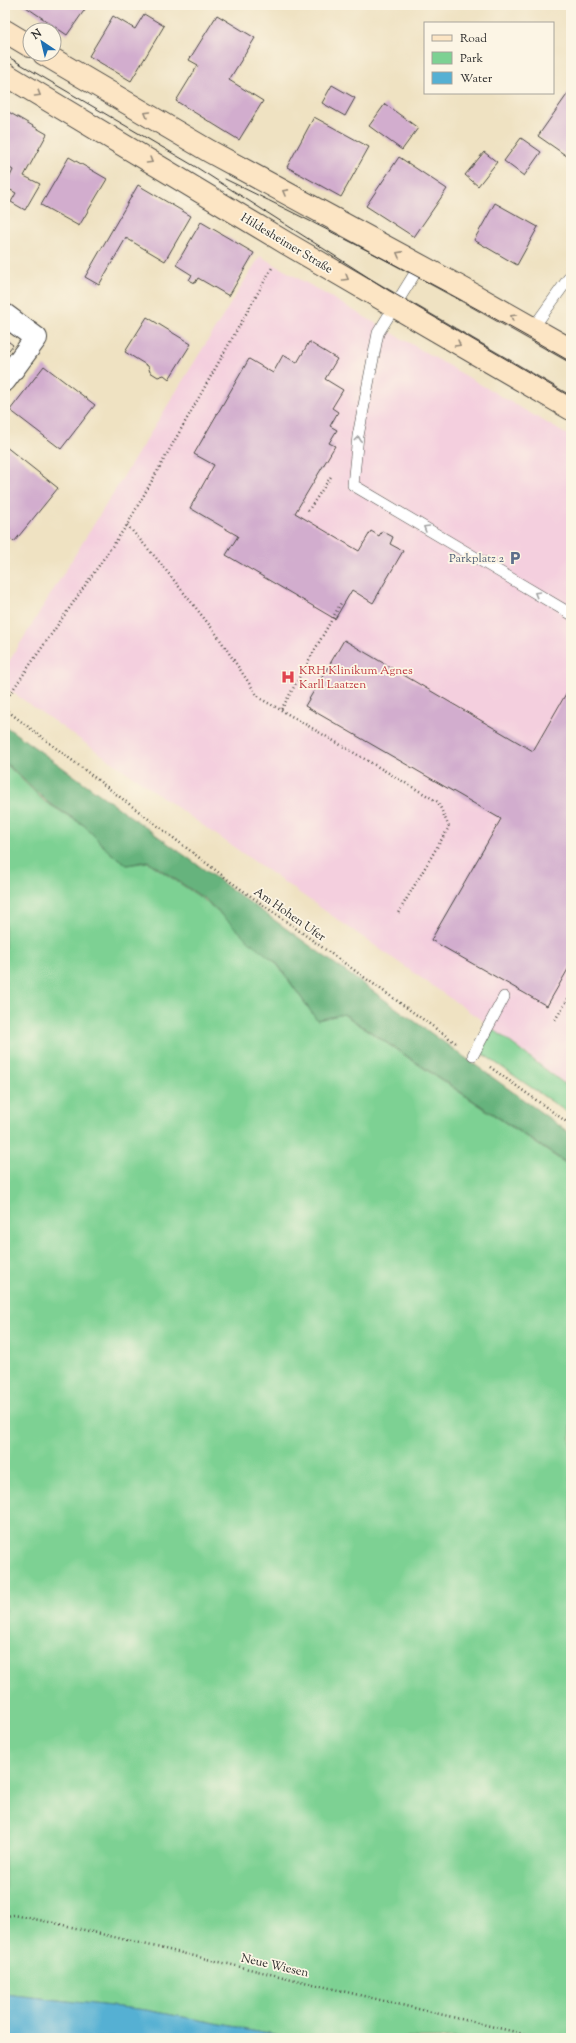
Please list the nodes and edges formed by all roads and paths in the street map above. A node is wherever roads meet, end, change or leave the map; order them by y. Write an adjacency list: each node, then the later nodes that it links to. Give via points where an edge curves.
1 (5, 32): 2 (street)
2 (22, 42)
3 (58, 62): 6 (street, one-way to 3, via 209,151)
4 (5, 74): 5 (street, Hildesheimer Straße, one-way to 5)
5 (286, 243): 8 (street, Hildesheimer Straße, one-way to 8); 14 (path)
6 (420, 265): 8 (lane); 10 (street, one-way to 6)
7 (571, 274): 10 (lane)
8 (394, 306): 13 (street, Hildesheimer Straße, one-way to 13); 16 (lane, one-way to 8, via 353,485 358,436 378,333)
9 (5, 315): 12 (street, via 36,338)
10 (533, 328): 11 (street)
11 (571, 350)
12 (5, 380)
13 (571, 409)
14 (127, 525): 17 (path); 19 (path, via 215,632 259,698)
15 (342, 603): 19 (path)
16 (571, 614)
17 (5, 701)
18 (5, 709): 24 (path, Am Hohen Ufer, via 231,882)
19 (281, 710): 20 (path, via 438,802 448,827)
20 (397, 915)
21 (571, 994): 23 (path)
22 (504, 996): 24 (lane)
23 (555, 1020)
24 (473, 1055): 25 (path, Am Hohen Ufer)
25 (571, 1125)
26 (5, 1916): 27 (path, Neue Wiesen, via 14,1915 59,1924)
27 (541, 2038)

